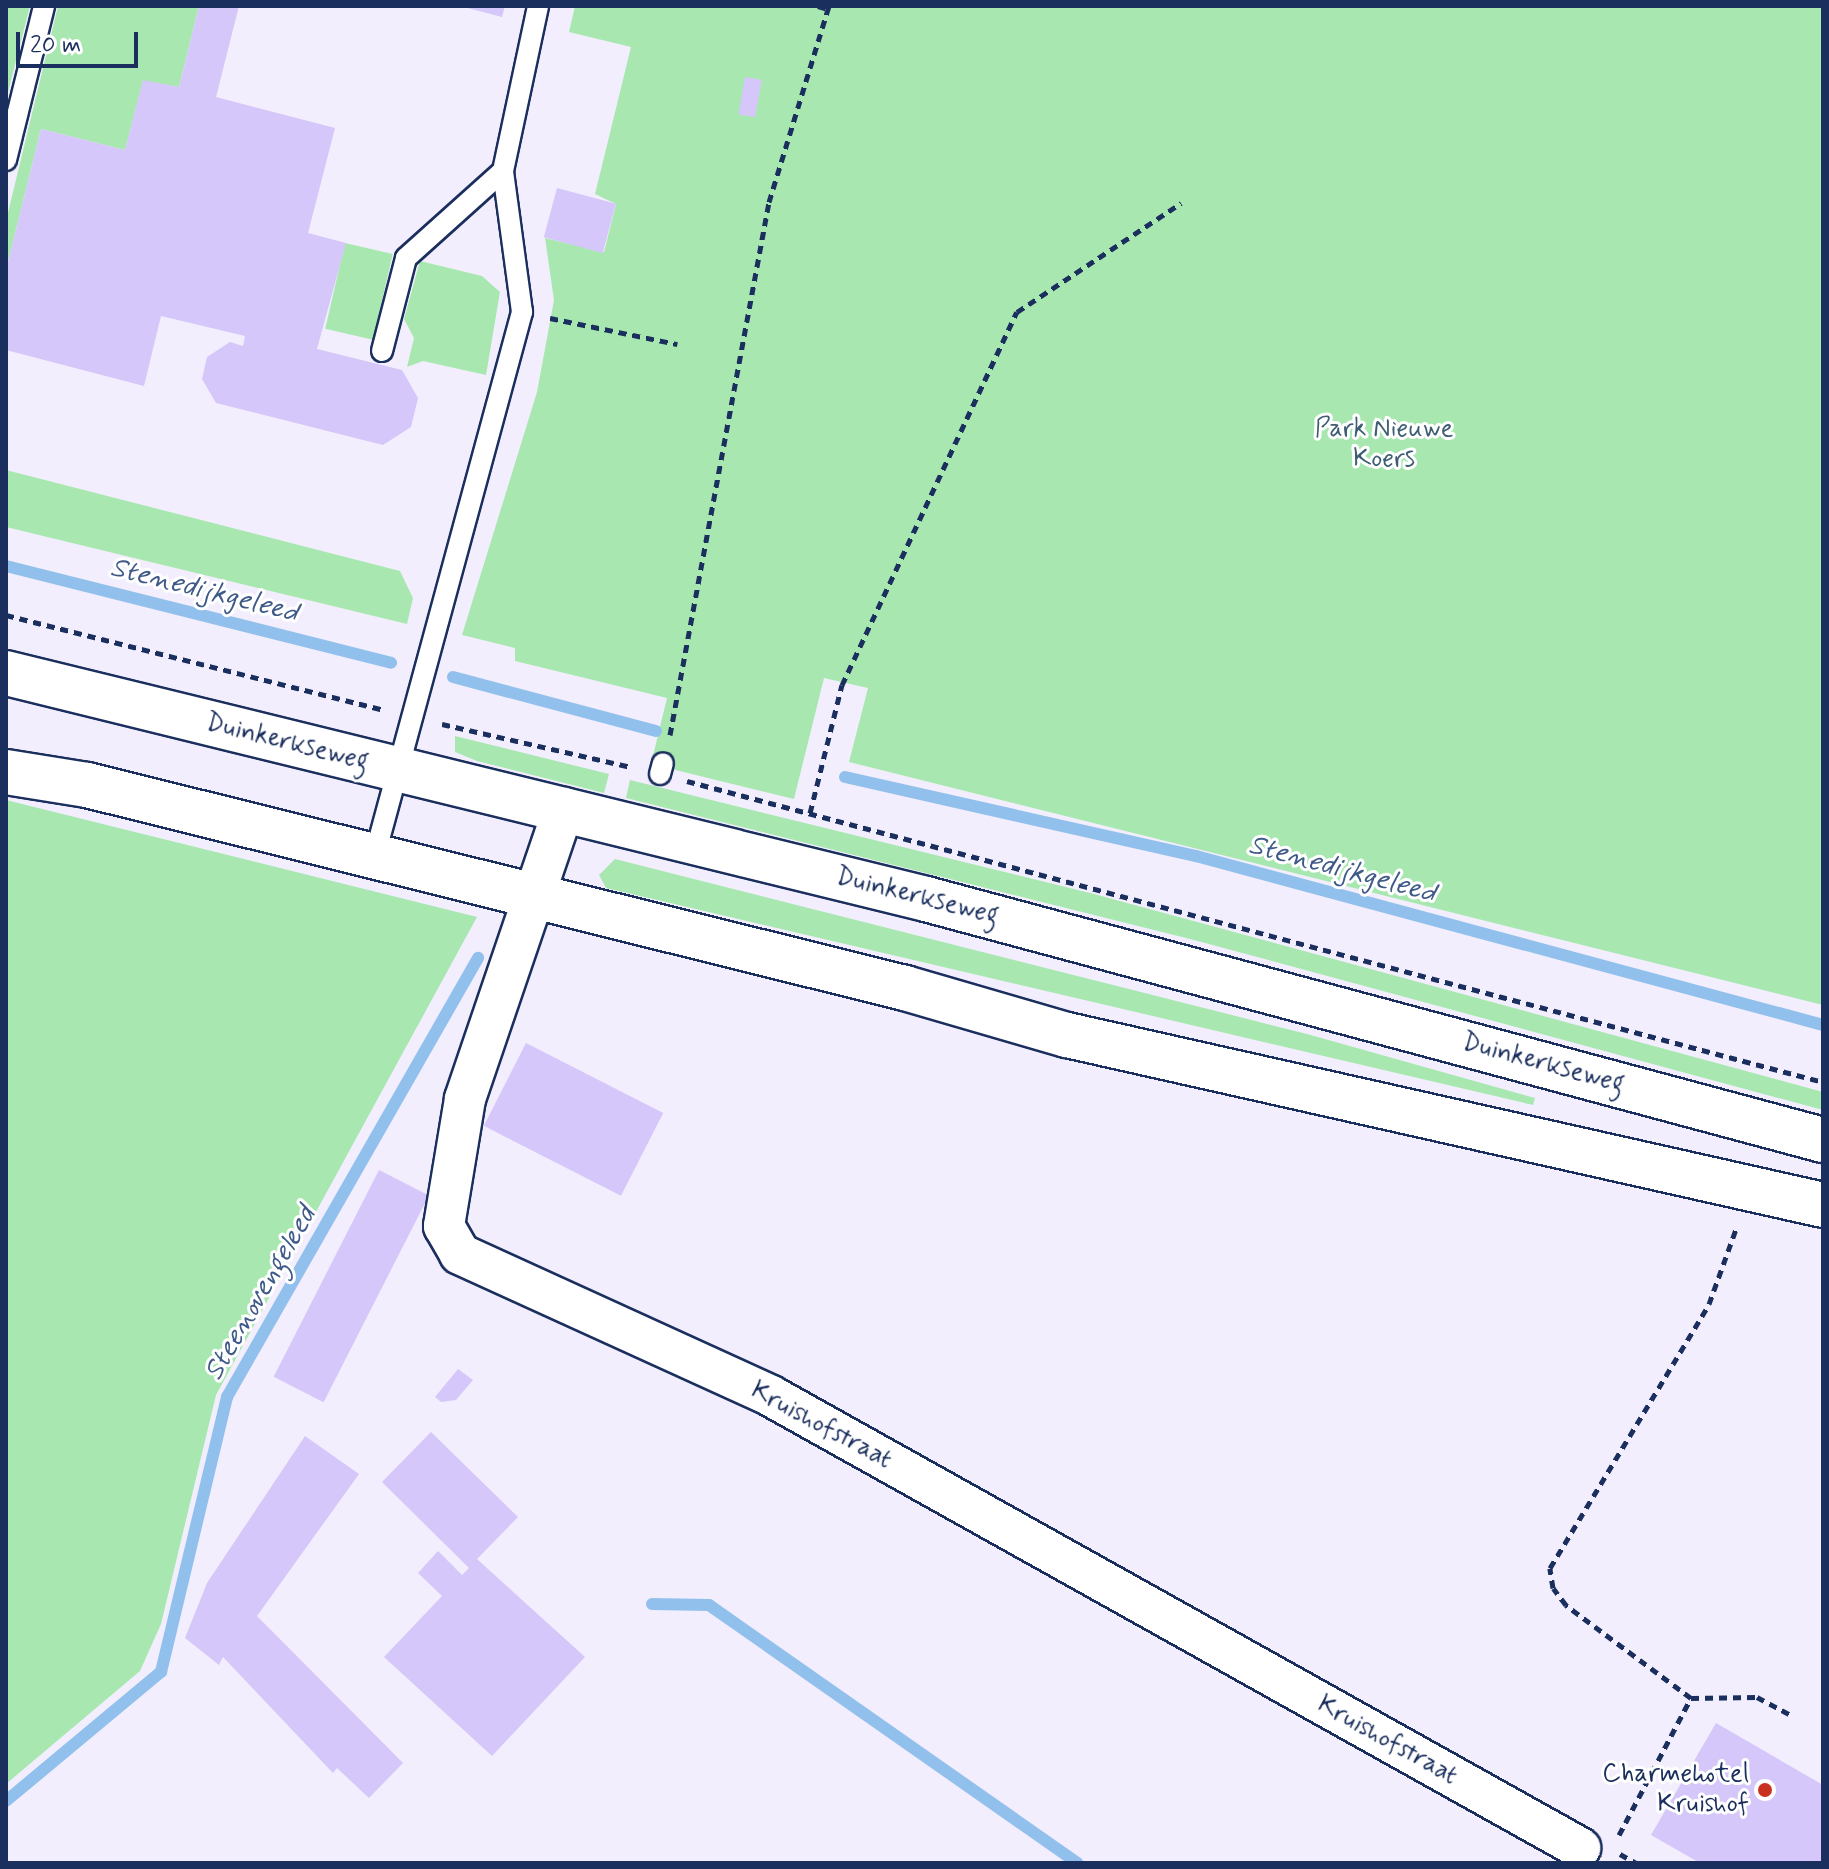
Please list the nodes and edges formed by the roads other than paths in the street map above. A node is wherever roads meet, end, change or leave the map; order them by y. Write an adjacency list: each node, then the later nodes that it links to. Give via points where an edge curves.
1 (44, 6): 3 (lane)
2 (538, 6): 4 (lane)
3 (6, 160)
4 (503, 171): 5 (lane, via 406,258); 7 (lane, via 522,312)
5 (382, 351)
6 (6, 673): 7 (main road, Duinkerkseweg)
7 (396, 771): 9 (main road, Duinkerkseweg); 10 (lane)
8 (6, 772): 10 (main road)
9 (564, 808): 11 (street, Kruishofstraat); 12 (main road, Duinkerkseweg)
10 (374, 858): 11 (main road)
11 (539, 898): 14 (main road, via 1067,1035); 16 (street, Kruishofstraat, via 465,1099 444,1226 460,1254 771,1396)
12 (1823, 1140)
13 (1823, 1151): 14 (main road, via 1777,1152)
14 (1747, 1188): 15 (main road)
15 (1823, 1205)
16 (1596, 1849)

